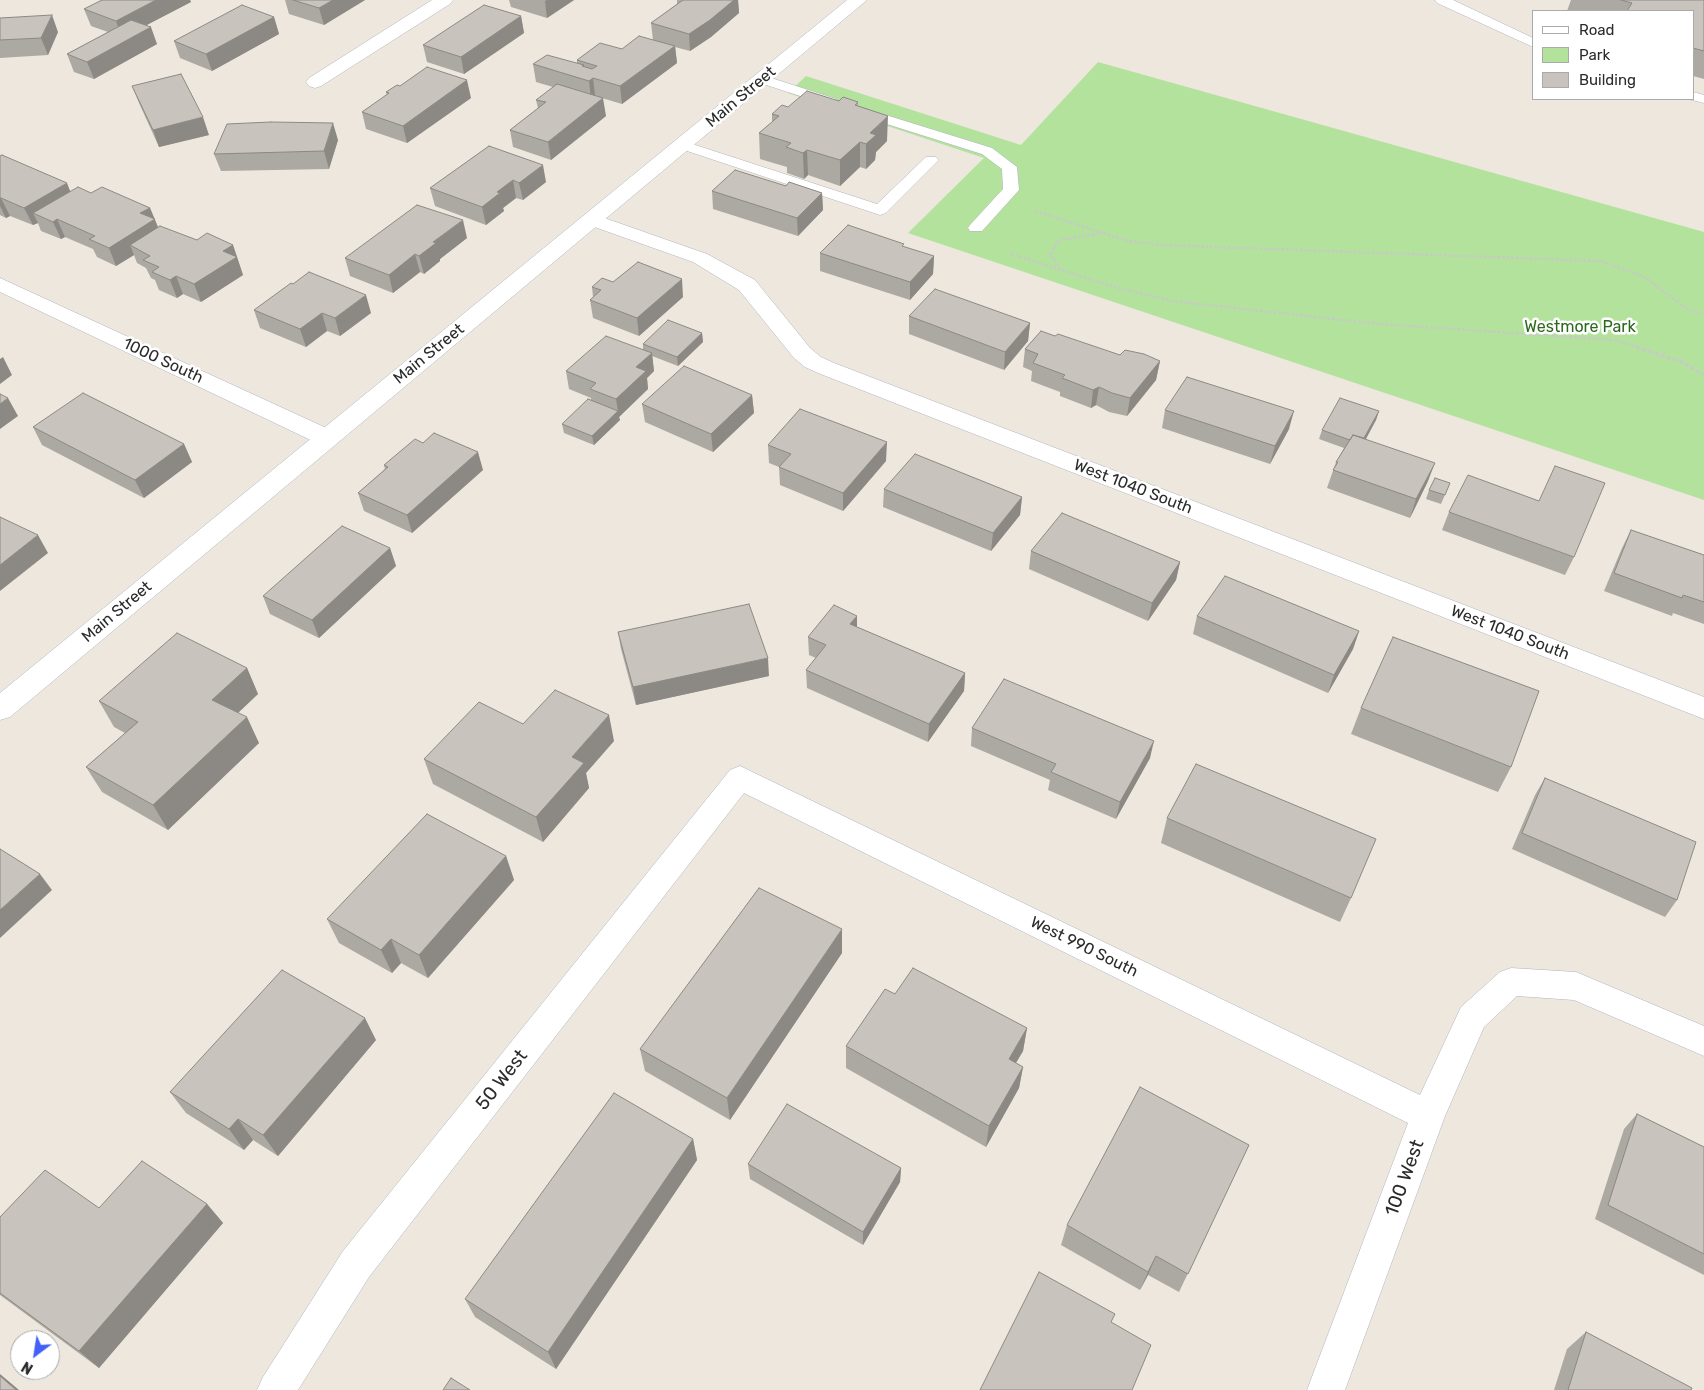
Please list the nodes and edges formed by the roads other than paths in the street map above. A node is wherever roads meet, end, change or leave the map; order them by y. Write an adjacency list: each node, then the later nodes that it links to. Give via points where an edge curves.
1 (444, 0): 6 (street)
2 (858, 0): 5 (street, Main Street)
3 (1442, 0): 4 (lane)
4 (1532, 43)
5 (762, 80): 7 (street, Main Street); 10 (lane, via 987,152 1009,167 1011,190)
6 (315, 82)
7 (682, 145): 8 (lane, via 880,210); 9 (street, Main Street)
8 (931, 160)
9 (593, 220): 12 (street, Main Street); 13 (street, West 1040 South, via 700,258 747,285 802,352 826,368)
10 (976, 228)
11 (0, 284): 12 (street, 1000 South)
12 (326, 438): 14 (street, Main Street)
13 (1704, 708)
14 (0, 709)
15 (740, 778): 17 (street, West 990 South); 18 (street, 50 West, via 356,1264)
16 (1704, 1041): 17 (street, 100 West, via 1576,986 1511,982 1472,1017)
17 (1428, 1116): 19 (street, 100 West)
18 (276, 1390)
19 (1326, 1390)

